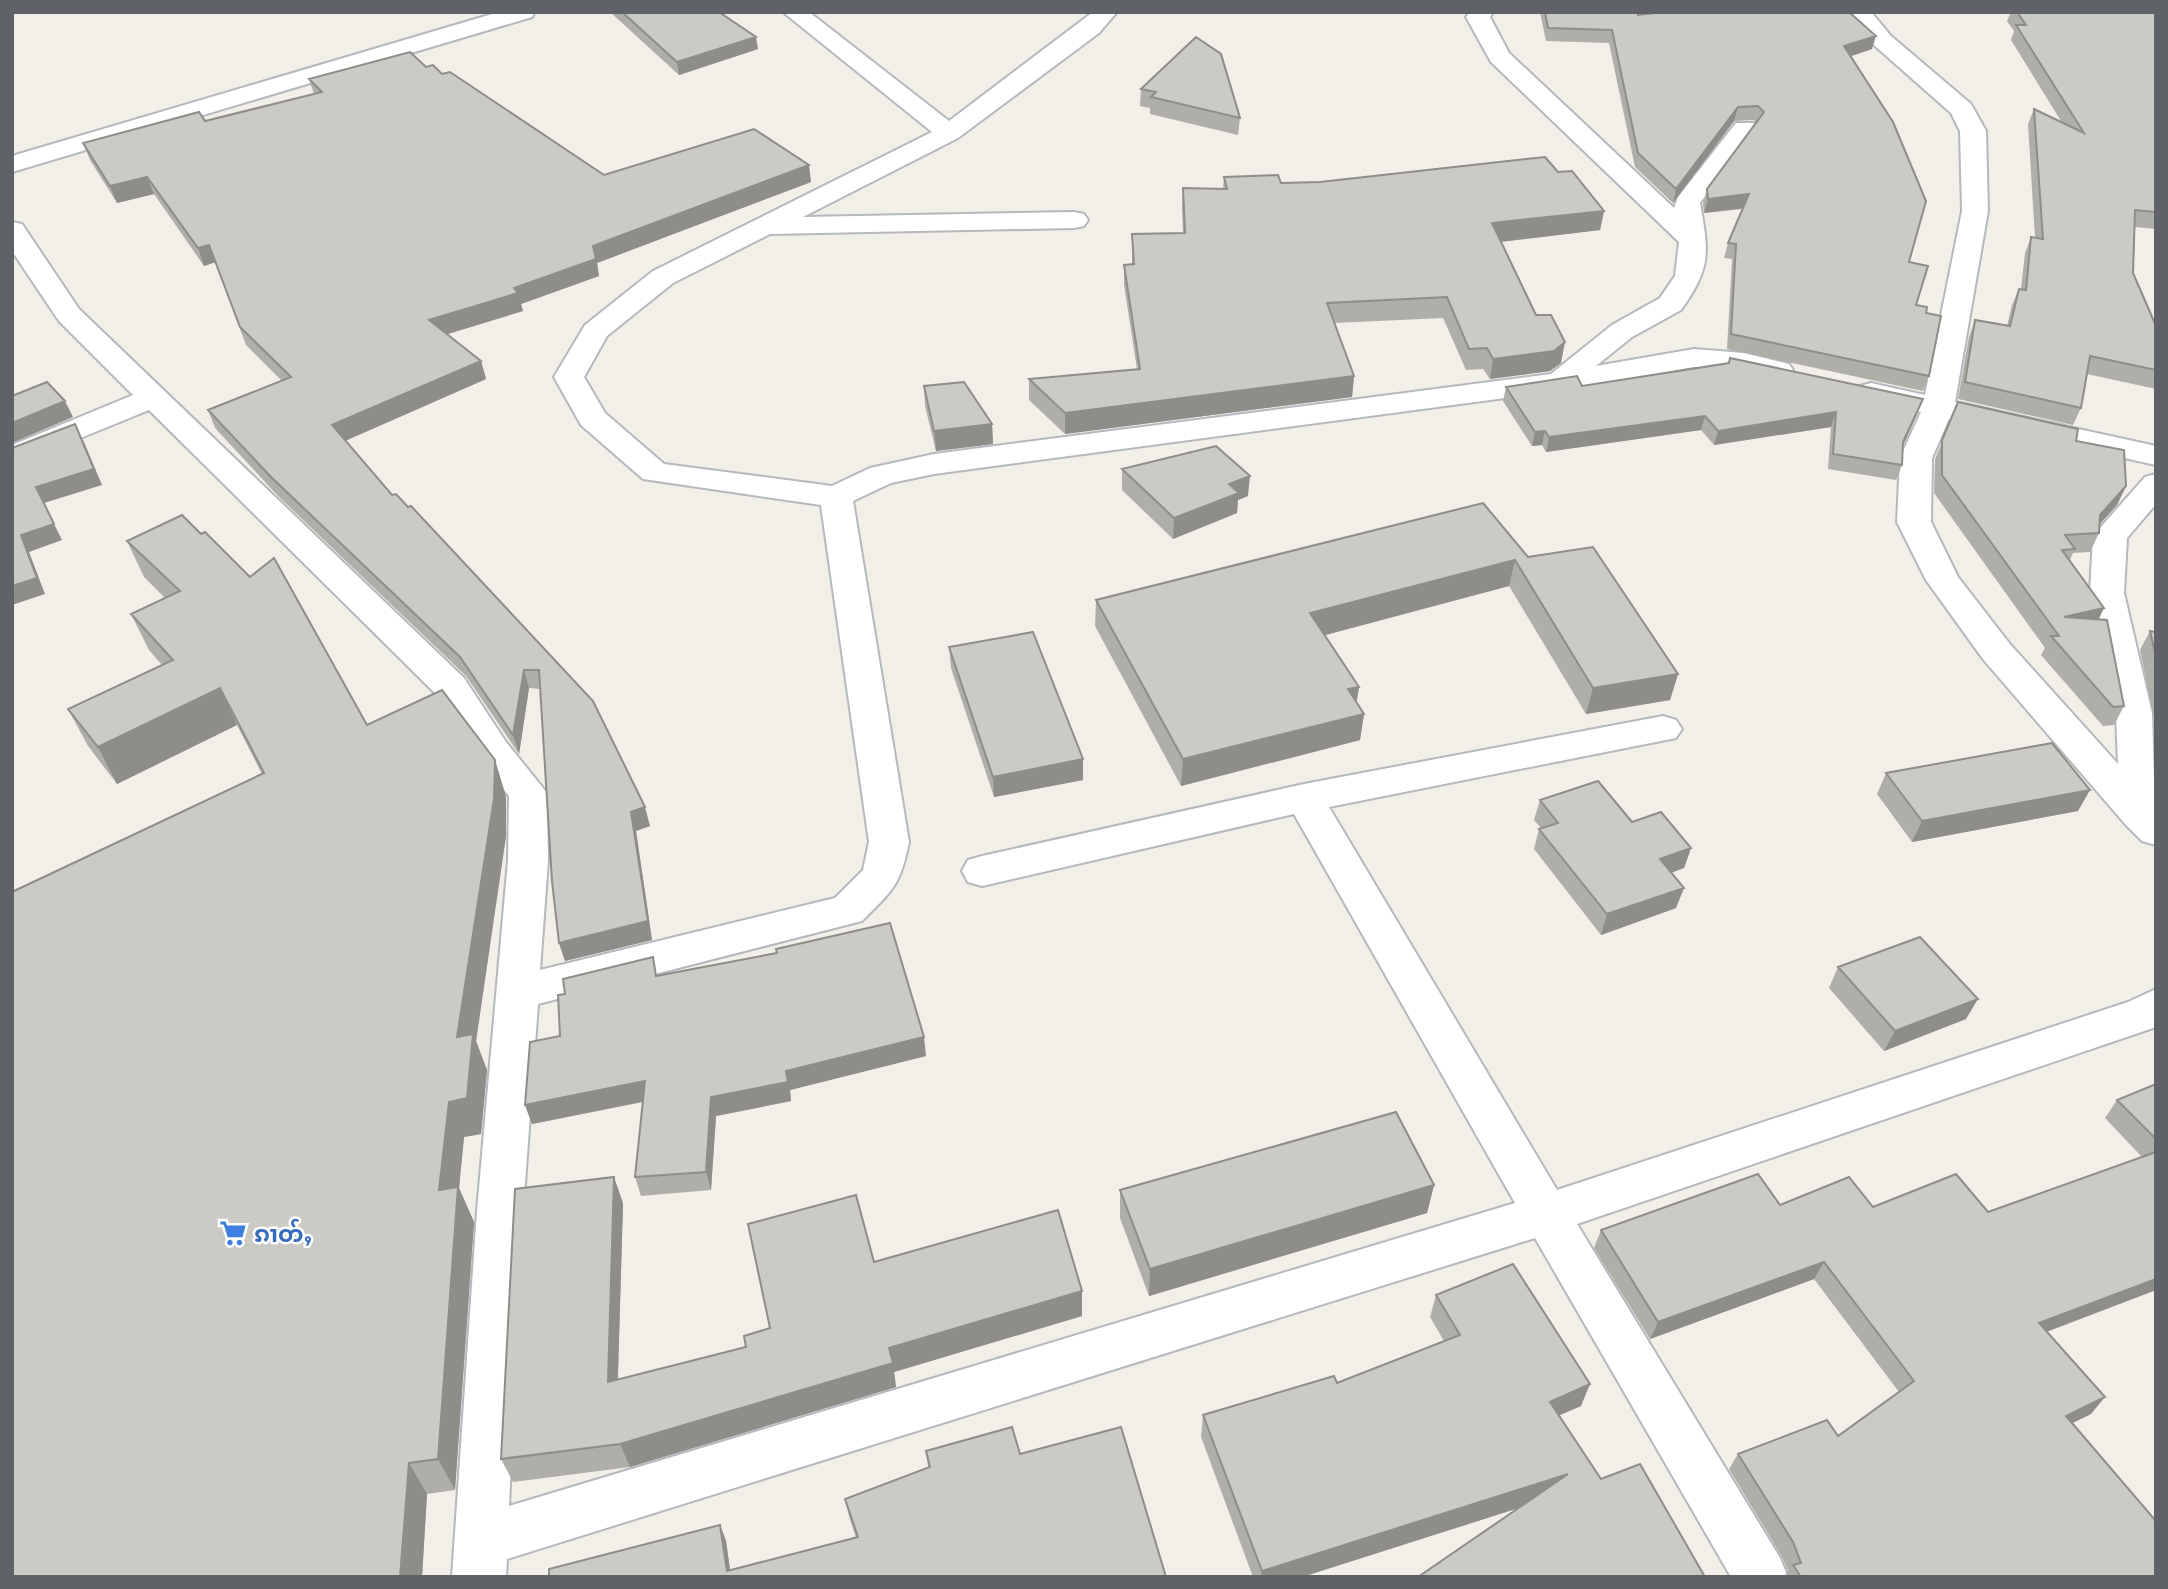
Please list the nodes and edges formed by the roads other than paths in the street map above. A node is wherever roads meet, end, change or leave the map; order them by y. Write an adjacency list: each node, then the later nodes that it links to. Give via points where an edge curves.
1 (524, 12): 8 (street)
2 (794, 12): 7 (street)
3 (1106, 12): 7 (street, via 1091,28)
4 (1482, 12): 12 (street, via 1478,17 1499,57)
5 (1859, 12): 17 (street, via 1884,41 1962,109 1973,131 1975,211)
6 (1745, 128): 12 (street, via 1687,204)
7 (949, 133): 10 (street)
8 (12, 163)
9 (1074, 220): 10 (street)
10 (762, 227): 21 (street, via 663,276 595,331 569,377 592,418 654,472)
11 (12, 230): 16 (street, via 69,315)
12 (1693, 240): 14 (street, via 1689,276 1671,304 1622,331)
13 (1808, 377): 14 (street, via 1744,362 1694,358)
14 (1558, 382): 21 (street, via 934,464 881,475)
15 (1847, 387): 17 (street)
16 (154, 397): 19 (street); 26 (street, via 451,687 493,751 528,793 528,860)
17 (1938, 408): 18 (street); 24 (street, via 1916,458 1914,522 1943,580 1996,651)
18 (2156, 456)
19 (12, 457)
20 (2156, 484): 24 (street, via 2110,536 2107,593 2134,713)
21 (836, 497): 26 (street, via 889,842 882,876 848,910)
22 (1663, 729): 23 (street)
23 (1304, 798): 25 (street); 28 (street)
24 (2148, 823)
25 (982, 871)
26 (517, 992): 29 (street)
27 (2156, 1006): 28 (street)
28 (1546, 1214): 29 (street); 30 (street)
29 (480, 1559)
30 (1761, 1577)

